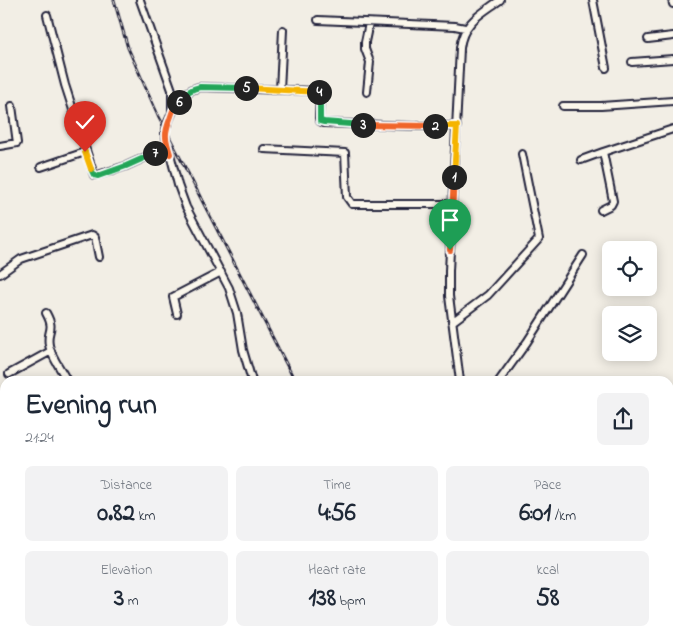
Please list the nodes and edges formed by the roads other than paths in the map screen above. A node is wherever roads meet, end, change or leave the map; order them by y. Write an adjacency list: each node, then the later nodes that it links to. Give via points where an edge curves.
1 (140, 0): 21 (street, via 172,90)
2 (500, 0): 9 (street)
3 (593, 0): 15 (street)
4 (672, 0): 5 (street)
5 (673, 4)
6 (46, 15): 26 (street)
7 (318, 20): 8 (street)
8 (369, 23): 9 (street); 17 (street, via 365,42 370,62)
9 (465, 28): 22 (street, via 460,48)
10 (283, 30): 16 (street)
11 (673, 36): 12 (street)
12 (648, 39)
13 (673, 59): 14 (street)
14 (632, 62)
15 (606, 68)
16 (280, 90): 21 (street, via 193,88); 22 (street, via 319,92 319,118 324,122)
17 (367, 92)
18 (673, 101): 20 (street)
19 (12, 106): 24 (street, via 17,144)
20 (563, 106)
21 (172, 108): 28 (street, via 165,134)
22 (457, 126): 32 (street)
23 (673, 129): 27 (street)
24 (0, 146)
25 (264, 149): 32 (street, via 345,153 347,196 352,204)
26 (85, 152): 28 (street, via 95,176 159,151); 31 (street)
27 (603, 152): 30 (street); 33 (street, via 613,201)
28 (170, 154): 36 (street, via 188,212)
29 (522, 154): 40 (street, via 539,239 488,295)
30 (581, 160)
31 (41, 166)
32 (452, 204): 40 (street, via 449,271)
33 (601, 210)
34 (584, 255): 46 (street)
35 (99, 257): 37 (street, via 92,235 21,259)
36 (221, 272): 39 (street, via 172,296); 44 (street, via 235,306)
37 (0, 274)
38 (46, 313): 41 (street, via 51,324 48,340)
39 (177, 314)
40 (452, 322): 45 (street)
41 (51, 351): 42 (street); 43 (street)
42 (8, 374)
43 (64, 376)
44 (251, 376)
45 (459, 376)
46 (503, 376)

